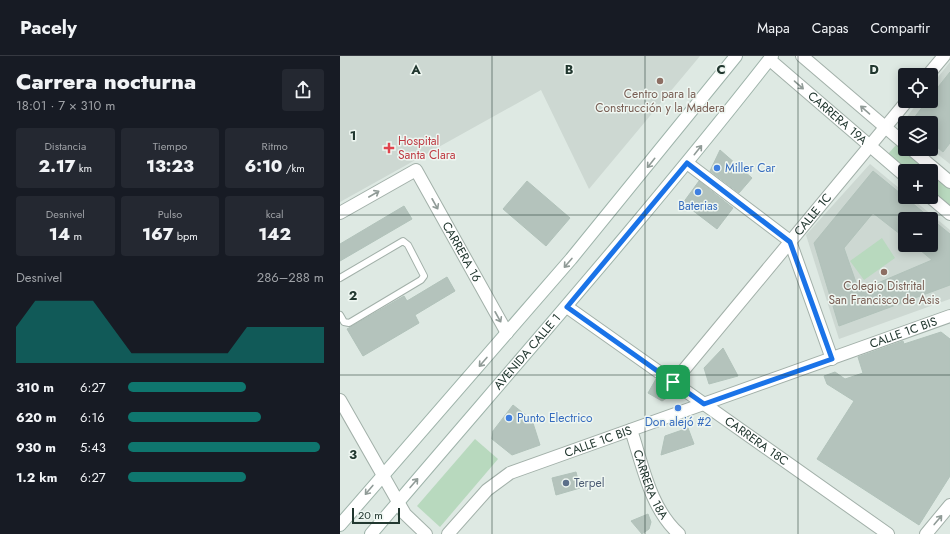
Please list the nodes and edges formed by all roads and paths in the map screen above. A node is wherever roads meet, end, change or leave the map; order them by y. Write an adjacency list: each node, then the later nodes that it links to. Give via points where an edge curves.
1 (736, 56): 22 (street, one-way to 22, via 627,193)
2 (802, 56): 7 (street, CARRERA 19A, one-way to 2)
3 (944, 56): 5 (street)
4 (771, 58): 9 (street, CARRERA 19A, one-way to 9); 11 (street, AVENIDA CALLE 1, one-way to 4)
5 (934, 68)
6 (901, 108): 7 (street, CALLE 1C)
7 (885, 127): 8 (street, CARRERA 19A); 9 (street, CALLE 1C)
8 (898, 138)
9 (870, 146): 12 (street, CARRERA 19A); 17 (street, CALLE 1C)
10 (919, 156): 13 (street)
11 (687, 163): 17 (street); 19 (street, AVENIDA CALLE 1)
12 (898, 170)
13 (950, 182)
14 (938, 204): 16 (street)
15 (340, 213): 22 (street, CARRERA 16, one-way to 22, via 416,170)
16 (950, 214)
17 (790, 242): 23 (street); 24 (street, CALLE 1C)
18 (340, 278): 20 (lane, via 403,242 408,245 424,276 349,322 344,322)
19 (567, 307): 24 (street, CARRERA 18C); 29 (street, AVENIDA CALLE 1, one-way to 19)
20 (340, 315)
21 (950, 316): 23 (street, CALLE 1C BIS)
22 (507, 333): 28 (street, one-way to 28)
23 (832, 359): 26 (street, CALLE 1C BIS)
24 (673, 382): 26 (street, CARRERA 18C)
25 (340, 400): 28 (street)
26 (704, 404): 27 (street, CALLE 1C BIS); 36 (street, CARRERA 18C)
27 (631, 430): 32 (street, CARRERA 18A, via 656,506); 35 (street, CALLE 1C BIS, via 504,477 487,490)
28 (382, 475): 29 (street); 31 (street, one-way to 31)
29 (398, 502): 33 (street, AVENIDA CALLE 1); 34 (street, via 405,514)
30 (950, 505): 37 (street, one-way to 30)
31 (340, 525)
32 (671, 532)
33 (371, 534)
34 (426, 534)
35 (448, 534)
36 (888, 534)
37 (926, 534)

